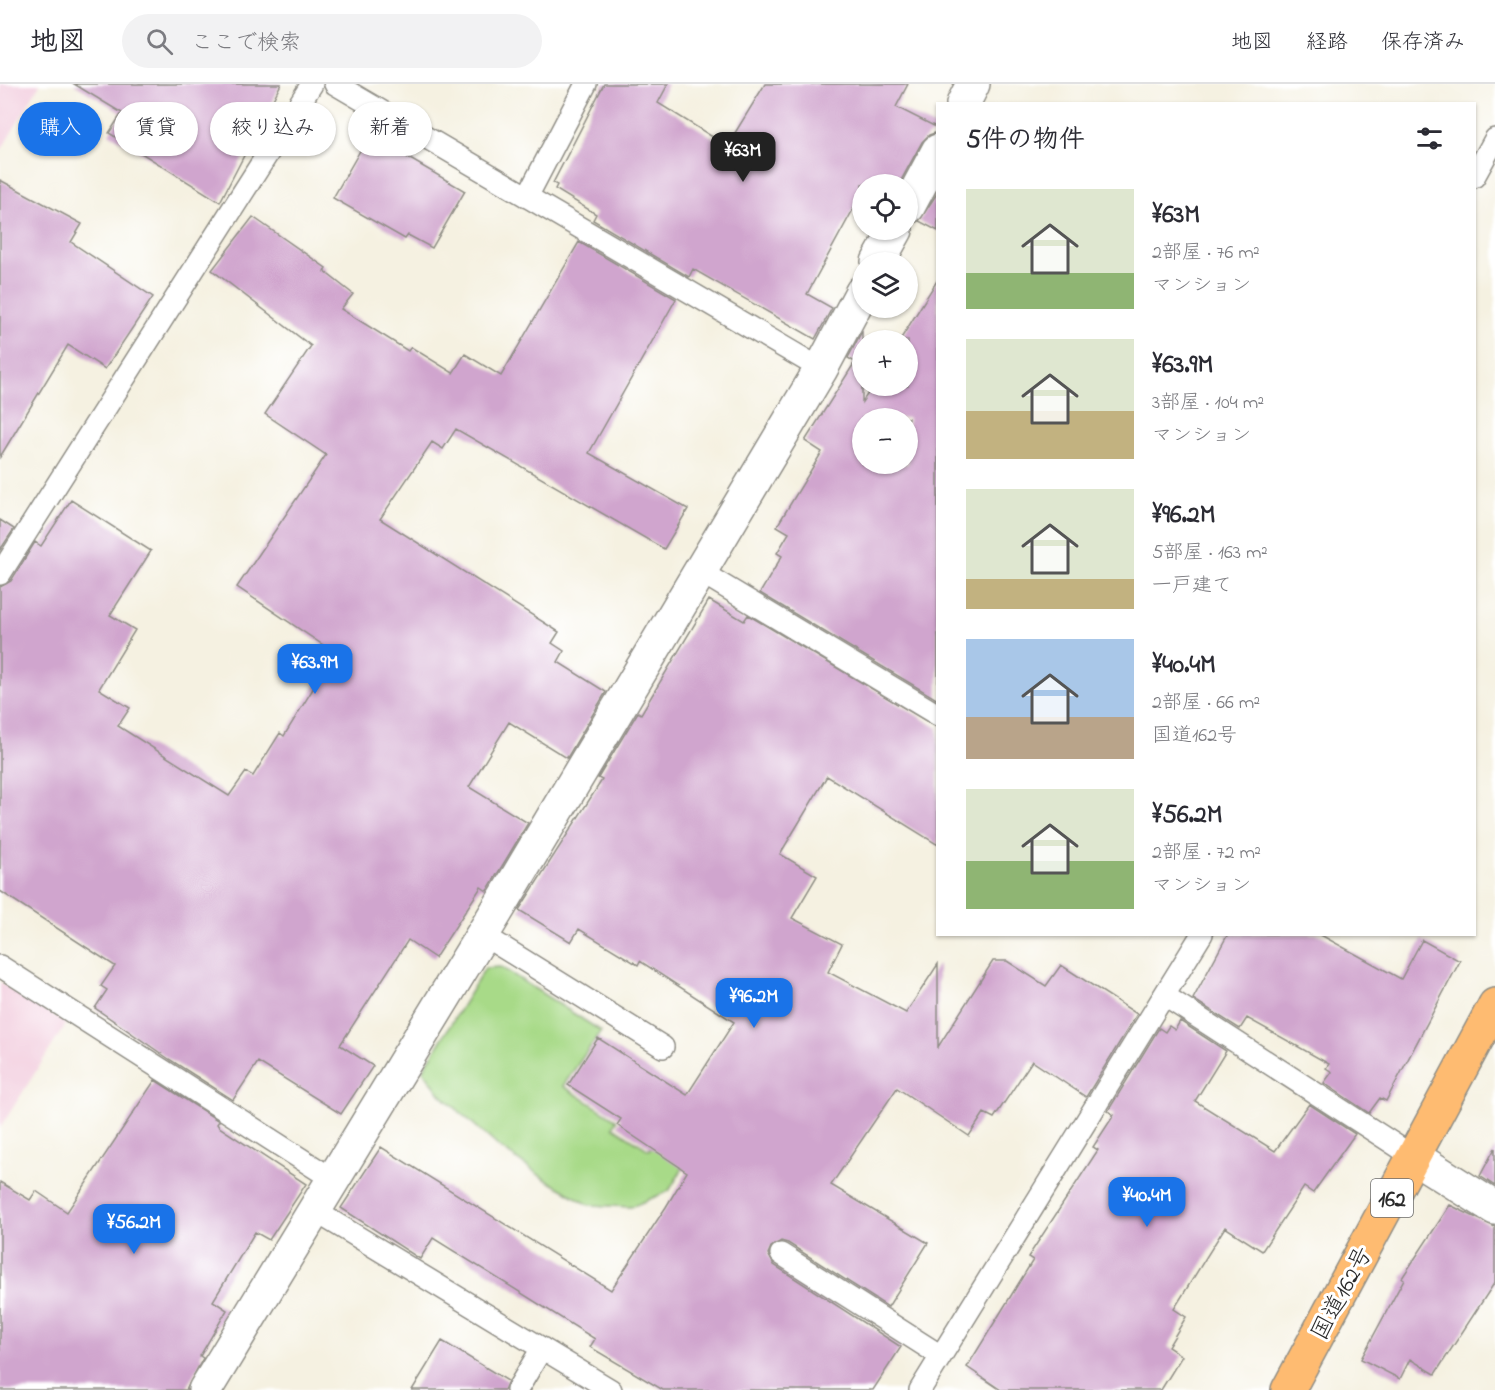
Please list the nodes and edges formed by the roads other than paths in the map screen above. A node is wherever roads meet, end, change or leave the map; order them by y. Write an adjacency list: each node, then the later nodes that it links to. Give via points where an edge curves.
1 (312, 84): 14 (lane)
2 (335, 84): 10 (lane)
3 (586, 84): 10 (lane)
4 (973, 84): 5 (street)
5 (964, 102)
6 (1495, 139): 8 (lane)
7 (936, 155): 9 (street)
8 (1476, 173)
9 (918, 188)
10 (527, 197): 12 (lane)
11 (852, 311): 12 (street)
12 (821, 369): 13 (street)
13 (699, 571): 15 (lane); 16 (street)
14 (0, 574)
15 (936, 714)
16 (483, 935): 21 (lane); 23 (street)
17 (1201, 936): 19 (lane)
18 (0, 966): 23 (lane)
19 (1165, 996): 22 (lane); 28 (lane)
20 (1495, 1005): 22 (highway, 国道162号 / 162)
21 (663, 1047)
22 (1414, 1157): 24 (street); 33 (highway, 国道162号 / 162)
23 (334, 1180): 25 (street)
24 (1495, 1209)
25 (315, 1211): 27 (lane); 29 (street)
26 (781, 1254): 28 (lane)
27 (542, 1348): 30 (lane); 31 (lane)
28 (941, 1356): 32 (lane)
29 (206, 1390)
30 (517, 1390)
31 (611, 1390)
32 (920, 1390)
33 (1288, 1390)

